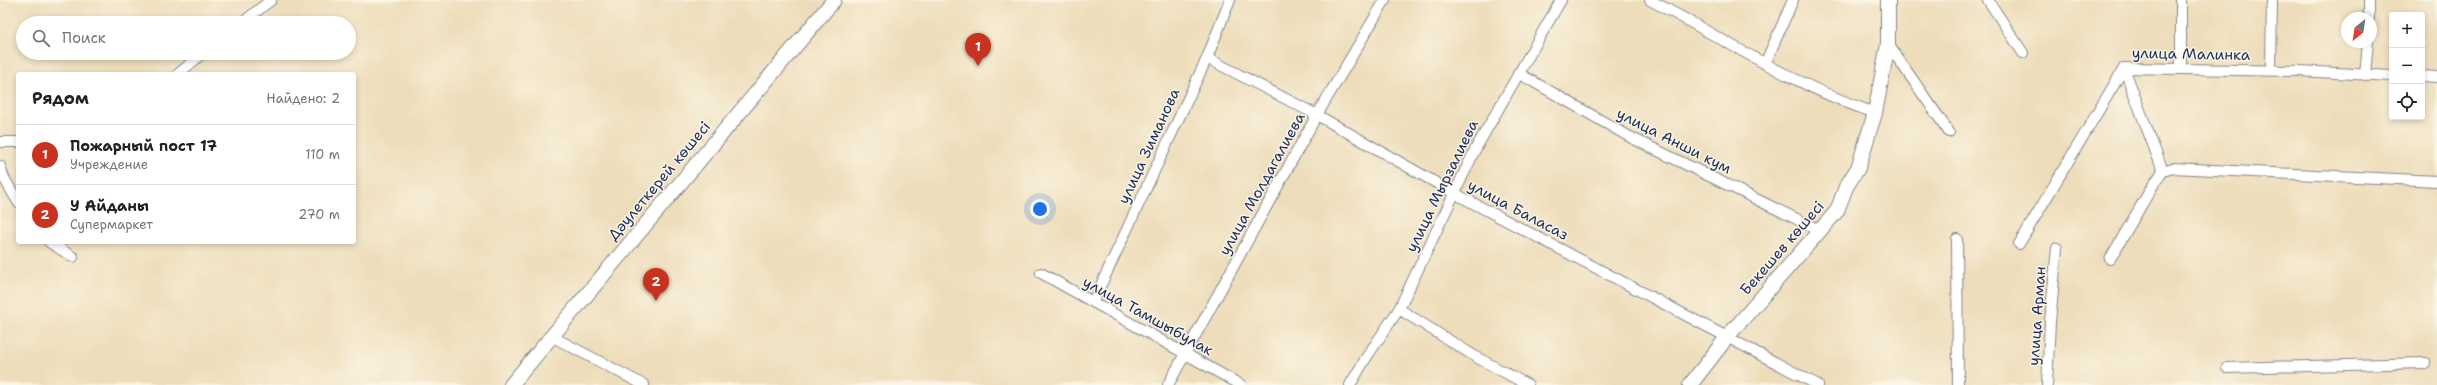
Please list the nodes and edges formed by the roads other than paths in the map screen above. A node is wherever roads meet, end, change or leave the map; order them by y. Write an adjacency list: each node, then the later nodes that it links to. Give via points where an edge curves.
1 (271, 0): 14 (street)
2 (834, 0): 50 (main road, Дәулеткерей көшесі)
3 (1230, 0): 18 (street, улица Зиманова)
4 (1385, 0): 31 (street, улица Молдагалиева)
5 (1561, 0): 25 (street, улица Мырзалиева)
6 (1650, 0): 20 (street)
7 (1793, 0): 20 (street)
8 (1888, 0): 15 (main road, Бекешев көшесі)
9 (1988, 0): 17 (street)
10 (2181, 0): 22 (street)
11 (2272, 0): 23 (street)
12 (2369, 0): 13 (street)
13 (2369, 12)
14 (251, 16)
15 (1888, 44): 30 (main road, Бекешев көшесі); 32 (street)
16 (2367, 48): 26 (street)
17 (2023, 53)
18 (1207, 58): 31 (street, улица Баласаз); 48 (street, улица Зиманова)
19 (195, 60): 24 (street)
20 (1764, 64): 30 (street, via 1836,100)
21 (2124, 68): 22 (street, улица Малинка); 36 (street); 43 (street, улица Малинка)
22 (2181, 68): 23 (street, улица Малинка)
23 (2271, 70): 26 (street, улица Малинка)
24 (180, 72)
25 (1518, 73): 38 (street, улица Мырзалиева); 40 (street, улица Анши кум, via 1630,137)
26 (2365, 75): 27 (street, улица Малинка)
27 (2389, 76)
28 (2425, 76): 29 (street)
29 (2437, 77)
30 (1875, 113): 40 (main road, Бекешев көшесі, via 1858,168 1846,187 1837,211)
31 (1317, 115): 38 (street, улица Баласаз); 52 (street, улица Молдагалиева)
32 (1949, 132)
33 (0, 142): 34 (street)
34 (16, 142)
35 (0, 166): 39 (street)
36 (2163, 171): 37 (street, via 2172,168); 46 (street)
37 (2437, 181)
38 (1454, 193): 49 (street, улица Мырзалиева); 51 (street, улица Баласаз)
39 (16, 199)
40 (1821, 231): 51 (main road, Бекешев көшесі)
41 (1957, 239): 63 (street)
42 (52, 244): 45 (street)
43 (2019, 244)
44 (2057, 248): 64 (street, улица Арман)
45 (73, 257)
46 (2110, 259)
47 (1041, 273): 48 (street, улица Тамшыбулак)
48 (1092, 302): 52 (street, улица Тамшыбулак)
49 (1399, 309): 59 (street, улица Мырзалиева); 60 (street, via 1476,357)
50 (551, 336): 55 (main road, Дәулеткерей көшесі); 56 (street)
51 (1728, 336): 61 (main road, Бекешев көшесі); 62 (street, улица Баласаз)
52 (1185, 355): 57 (street, улица Молдагалиева); 58 (street, улица Тамшыбулак)
53 (2426, 363): 54 (street)
54 (2227, 368)
55 (511, 385)
56 (644, 385)
57 (1168, 385)
58 (1241, 385)
59 (1350, 385)
60 (1528, 385)
61 (1690, 385)
62 (1818, 385)
63 (1958, 385)
64 (2047, 385)

